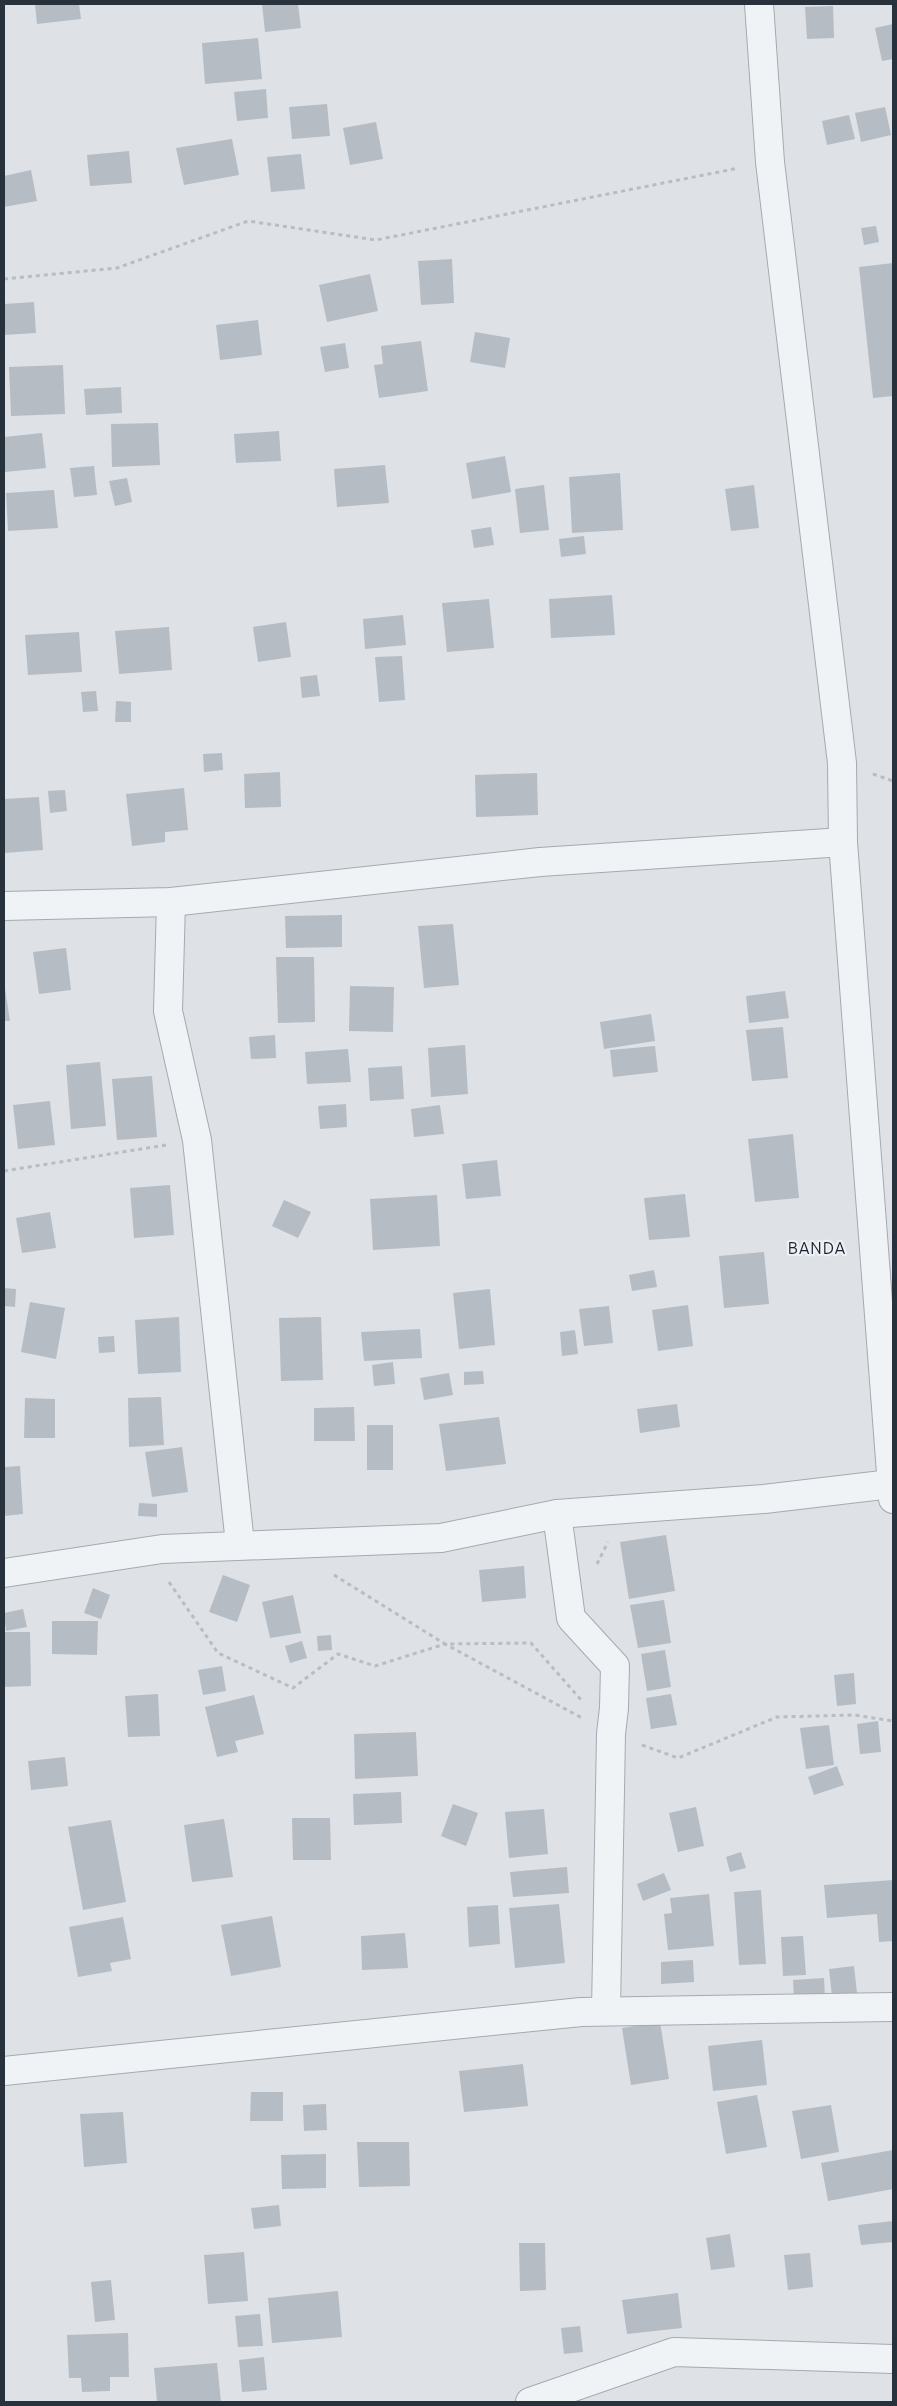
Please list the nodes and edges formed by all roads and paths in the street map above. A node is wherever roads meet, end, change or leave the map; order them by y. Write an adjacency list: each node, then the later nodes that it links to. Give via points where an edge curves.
1 (759, 4): 2 (street)
2 (770, 162): 3 (path, via 376,240 248,221 117,268); 4 (street, via 842,763)
3 (4, 279)
4 (843, 842): 5 (street, via 540,862); 9 (street)
5 (171, 902): 6 (street); 7 (street, via 168,1011)
6 (4, 906)
7 (197, 1140): 8 (path); 11 (street)
8 (4, 1171)
9 (892, 1484): 10 (street, via 764,1498)
10 (557, 1514): 11 (street, via 442,1538); 17 (street, via 571,1618 616,1666)
11 (240, 1544): 12 (street)
12 (162, 1549): 14 (street); 15 (path, via 160,1569 218,1653 293,1688 338,1654 375,1666)
13 (326, 1570): 15 (path)
14 (4, 1573)
15 (446, 1644): 17 (path); 17 (path, via 531,1643)
16 (893, 1721): 17 (path, via 854,1715 777,1717 678,1758)
17 (610, 1734): 19 (street)
18 (893, 2007): 19 (street)
19 (606, 2011): 20 (street)
20 (4, 2071)
21 (893, 2359): 22 (street, via 674,2352)
22 (530, 2402)

